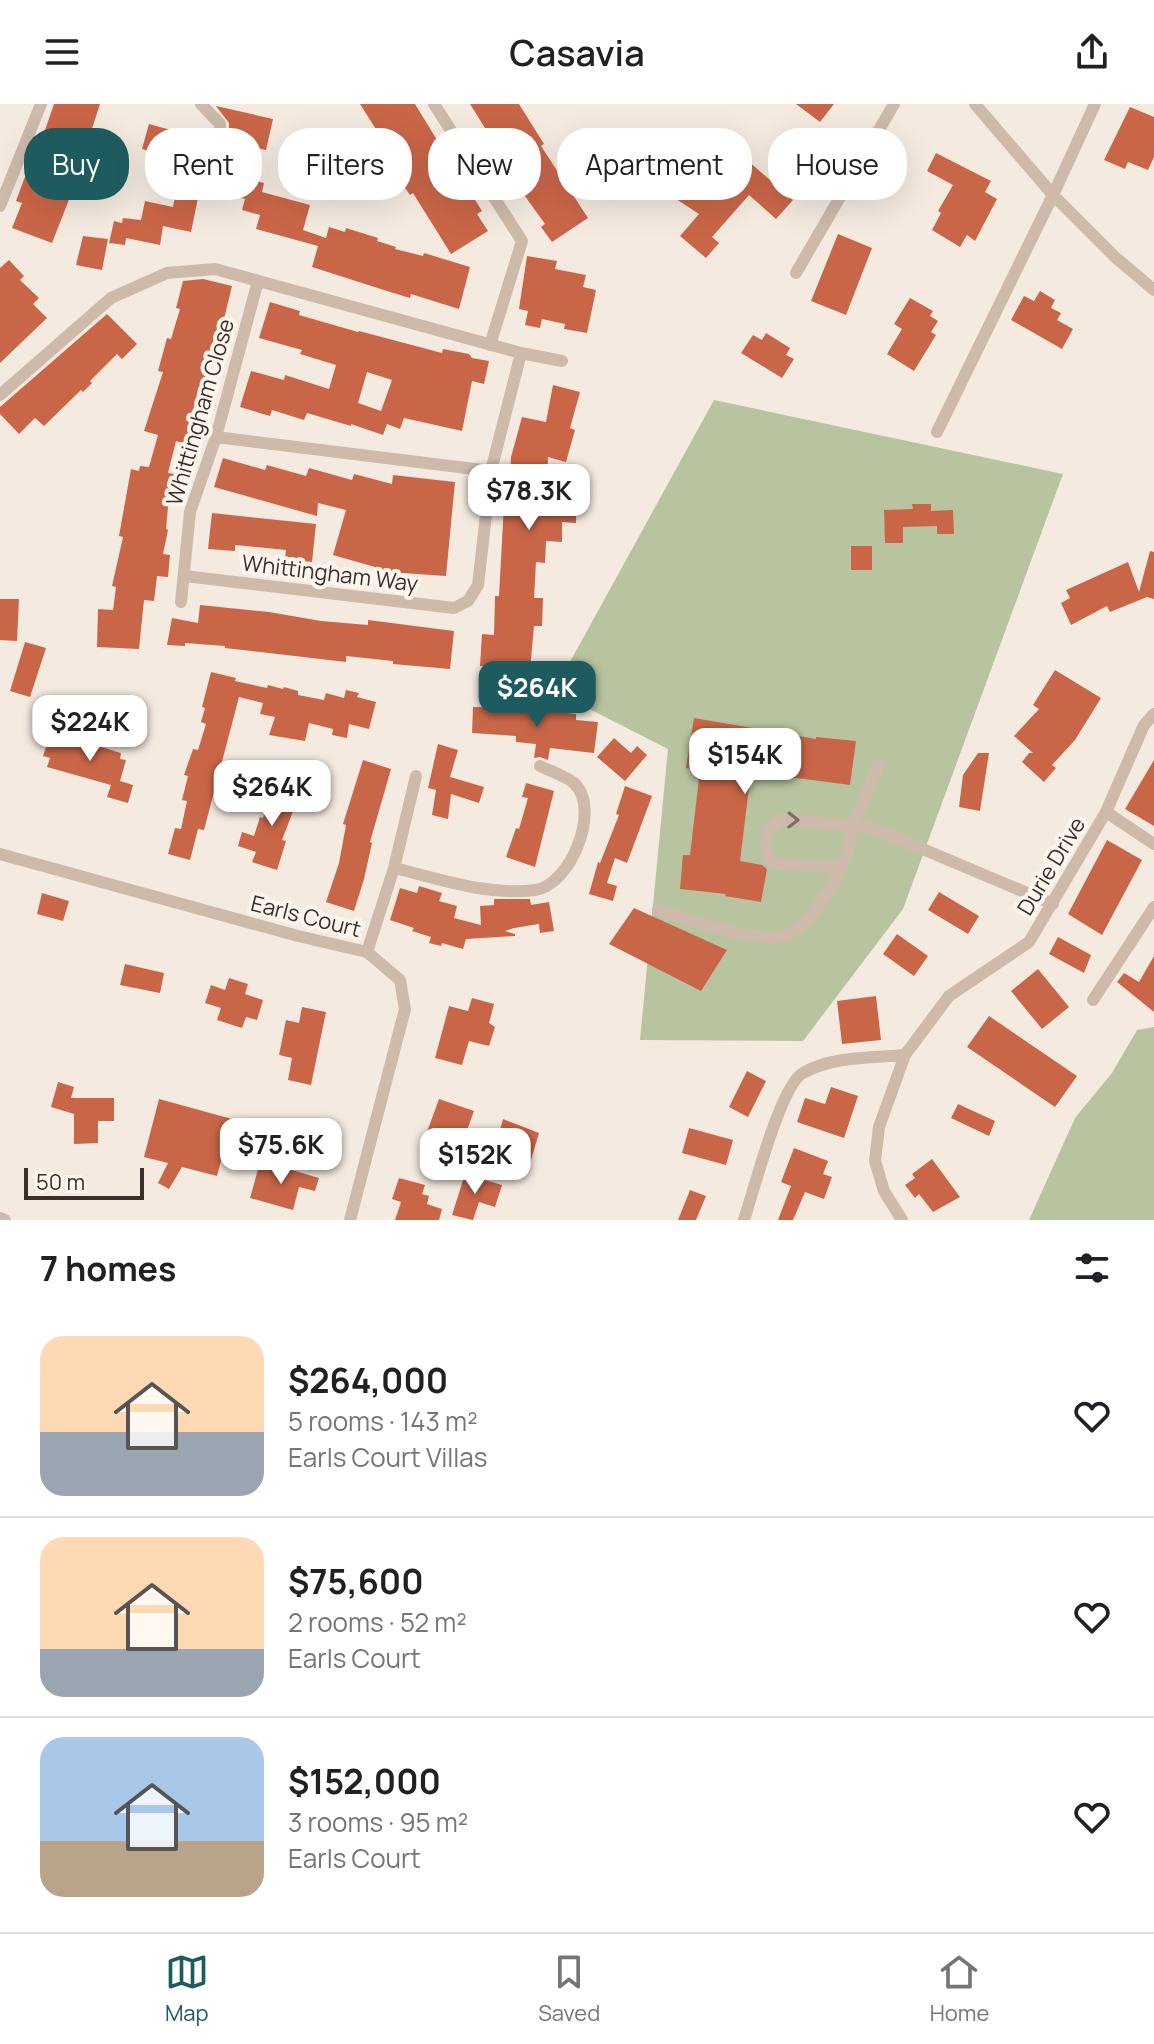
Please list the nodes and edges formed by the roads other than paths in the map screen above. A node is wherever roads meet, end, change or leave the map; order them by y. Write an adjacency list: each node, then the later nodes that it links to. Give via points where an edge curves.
1 (41, 104): 9 (street)
2 (201, 104): 7 (street)
3 (434, 104): 13 (street, via 522,241)
4 (894, 104): 10 (street)
5 (975, 104): 8 (street)
6 (1095, 104): 8 (street)
7 (220, 128)
8 (1053, 195): 12 (street); 17 (street)
9 (0, 206)
10 (796, 273)
11 (258, 281): 13 (street); 16 (street, via 215,269 167,273 111,298); 18 (street, Whittingham Close)
12 (1154, 290)
13 (490, 345): 14 (street)
14 (521, 353): 15 (street); 19 (street)
15 (562, 361)
16 (0, 395)
17 (937, 432)
18 (216, 437): 19 (street); 20 (street, Whittingham Close, via 190,512)
19 (491, 471): 20 (street, Whittingham Way, via 478,585 468,601 454,608)
20 (185, 576): 21 (street, Whittingham Close)
21 (181, 602)
22 (1154, 714): 26 (street, Durie Drive, via 1144,725)
23 (879, 764): 27 (street)
24 (540, 766): 31 (street, via 574,784 584,802 584,826 564,874 539,890 492,891)
25 (416, 776): 31 (street)
26 (1106, 812): 28 (street); 32 (street, Durie Drive)
27 (854, 824): 30 (street); 30 (street, one-way to 27, via 770,861 767,831 784,819); 32 (street, via 893,835)
28 (1154, 844)
29 (0, 854): 35 (street, Earls Court)
30 (842, 867): 34 (street, via 816,909 785,936 705,926)
31 (394, 868): 35 (street)
32 (1053, 904): 37 (street, Durie Drive, via 1029,942 949,996)
33 (1154, 907): 36 (street)
34 (658, 910)
35 (367, 952): 38 (street, Earls Court, via 400,980 405,1009)
36 (1093, 1000)
37 (905, 1055): 39 (street, via 835,1061 800,1074 772,1131); 40 (street, Durie Drive, via 879,1127 875,1161 884,1191)
38 (350, 1220)
39 (744, 1220)
40 (902, 1220)

